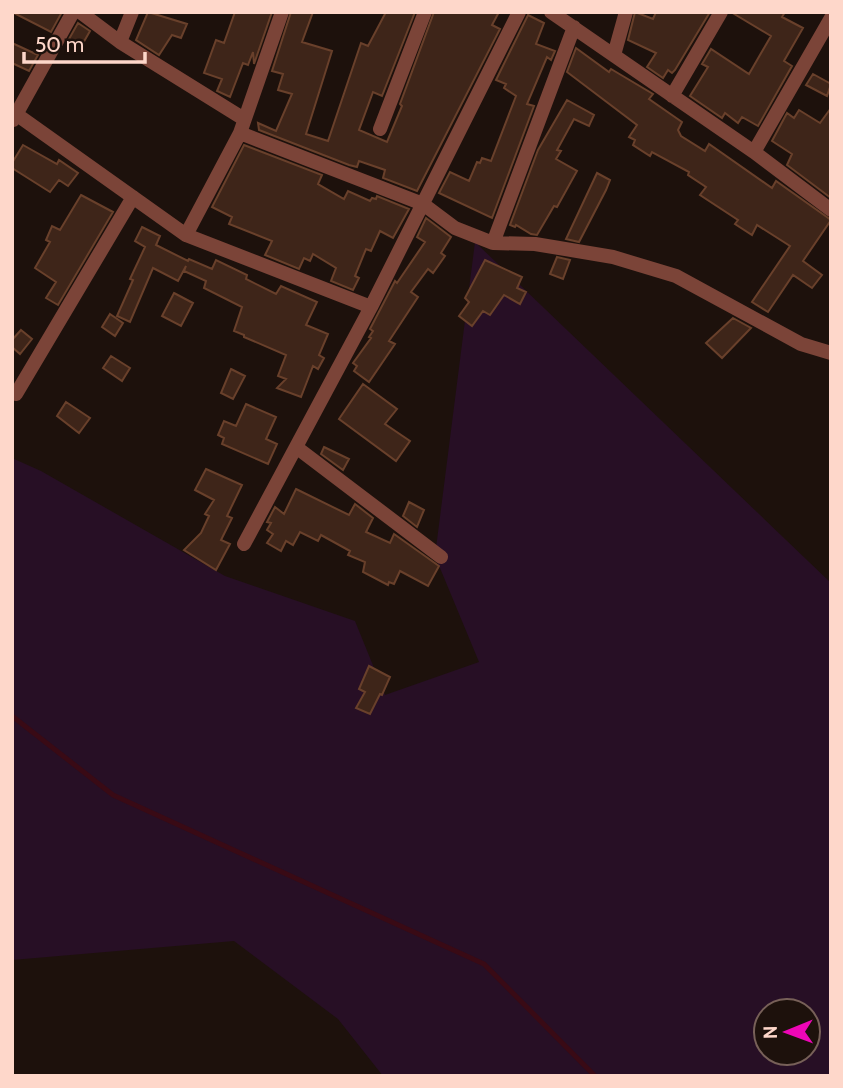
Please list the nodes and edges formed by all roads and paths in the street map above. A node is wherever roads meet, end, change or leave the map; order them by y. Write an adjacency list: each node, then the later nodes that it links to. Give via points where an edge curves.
1 (73, 12): 15 (street)
2 (79, 12): 12 (street)
3 (132, 12): 12 (street)
4 (282, 12): 16 (street)
5 (425, 12): 17 (street)
6 (519, 12): 20 (street)
7 (551, 12): 11 (street)
8 (626, 12): 13 (street)
9 (721, 12): 14 (street)
10 (831, 18): 18 (street)
11 (574, 27): 13 (street); 23 (street)
12 (120, 42): 16 (street)
13 (614, 55): 14 (street)
14 (672, 96): 18 (street)
15 (15, 110): 19 (street)
16 (242, 126): 20 (street); 22 (street)
17 (380, 129)
18 (754, 152): 21 (street)
19 (134, 197): 22 (street); 26 (street)
20 (423, 204): 23 (street, via 455,228); 24 (street)
21 (831, 210)
22 (186, 235): 24 (street)
23 (493, 243): 25 (street, via 535,244 612,257 676,276 801,344)
24 (371, 307): 27 (street)
25 (831, 353)
26 (16, 394)
27 (296, 447): 28 (street); 29 (street)
28 (244, 544)
29 (441, 557)

